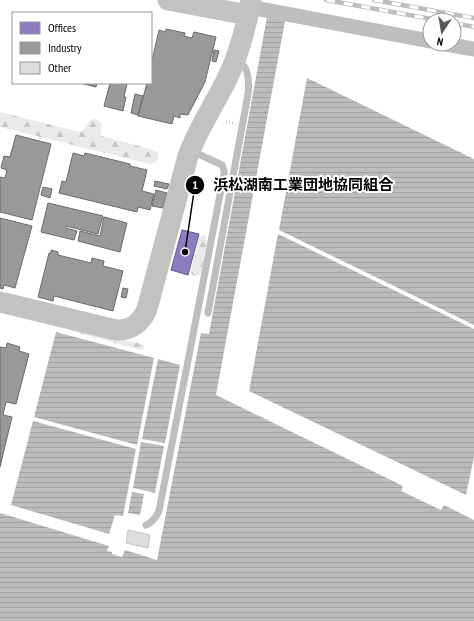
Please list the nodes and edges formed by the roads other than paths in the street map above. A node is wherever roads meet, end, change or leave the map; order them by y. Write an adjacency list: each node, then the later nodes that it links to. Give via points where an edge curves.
1 (168, 0): 2 (street)
2 (249, 7): 3 (street); 6 (street, via 245,31)
3 (422, 39)
4 (462, 47): 5 (street)
5 (474, 49)
6 (235, 61): 7 (street); 9 (lane, via 243,64 249,86)
7 (190, 150): 8 (street, via 147,309 135,325 116,330); 10 (lane, via 218,162 222,165 224,174 159,511 157,517)
8 (0, 302)
9 (208, 313)
10 (146, 525)

